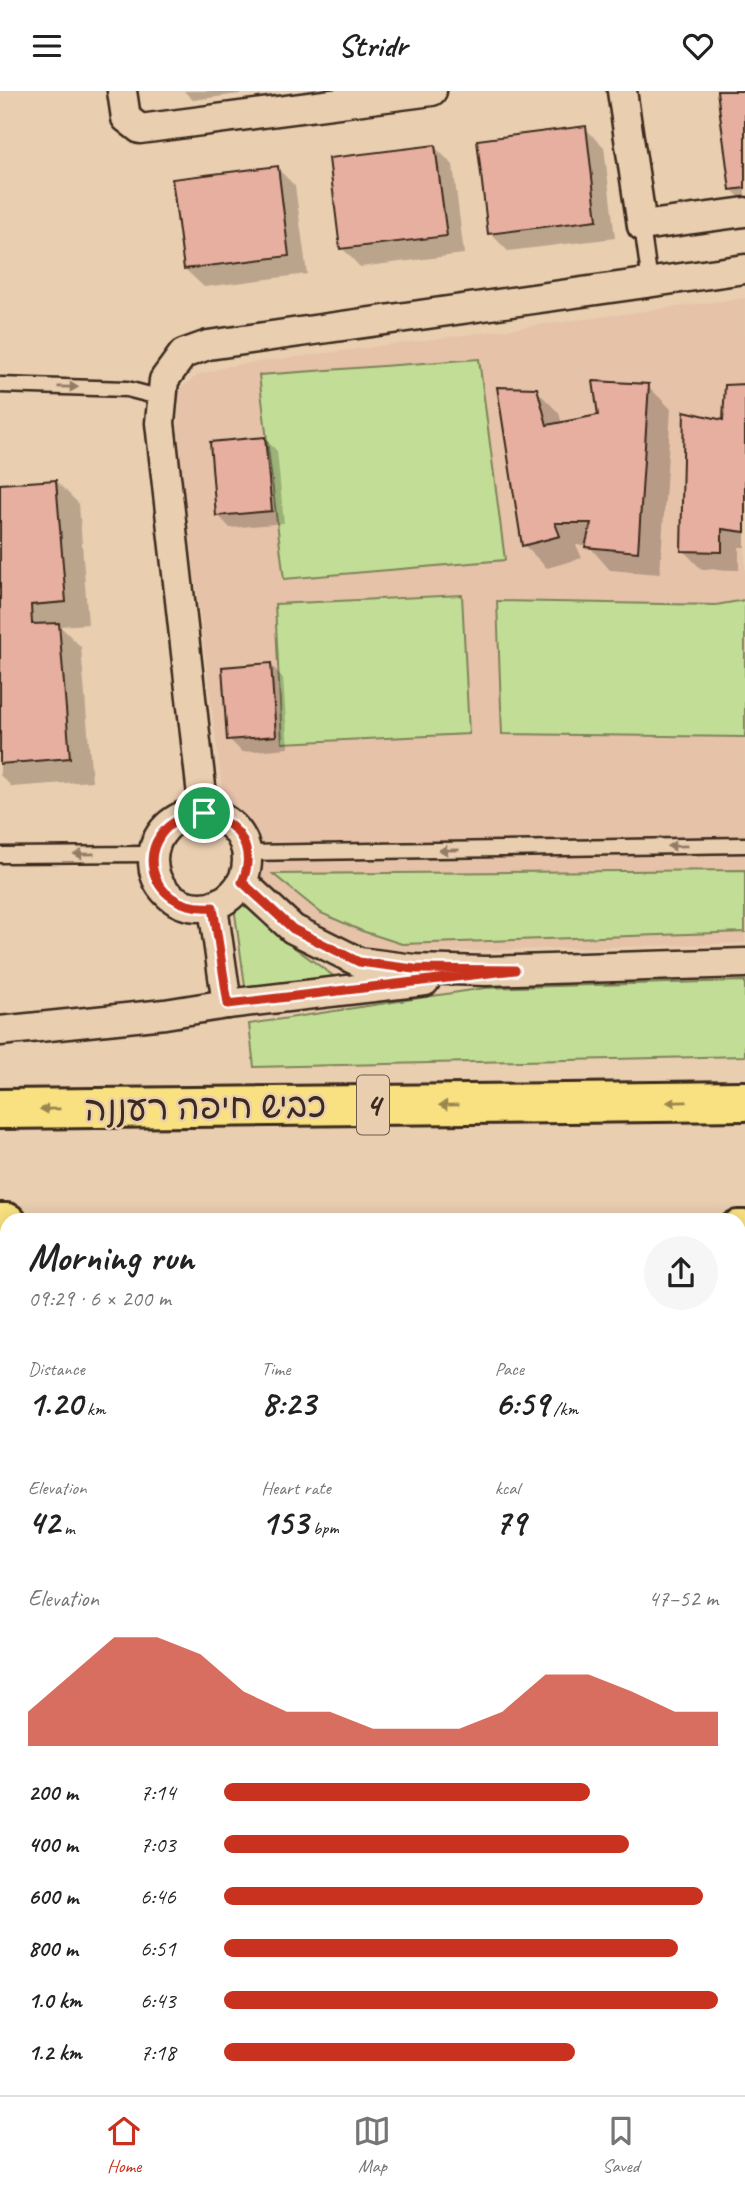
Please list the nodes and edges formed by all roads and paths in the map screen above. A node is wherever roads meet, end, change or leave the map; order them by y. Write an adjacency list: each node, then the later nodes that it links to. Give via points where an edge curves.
1 (122, 91): 4 (street, via 127,118 140,129)
2 (432, 91): 4 (street)
3 (622, 91): 6 (street)
4 (346, 97)
5 (745, 212): 6 (street)
6 (642, 226): 8 (lane)
7 (745, 269): 8 (street)
8 (650, 283): 10 (street, via 208,345 183,354 164,380)
9 (0, 385): 10 (lane, one-way to 10, via 127,389)
10 (163, 398): 11 (street, via 160,423)
11 (204, 813): 13 (street, via 237,830); 14 (street, via 180,817 167,826)
12 (745, 845): 13 (lane, one-way to 13)
13 (246, 853): 16 (street)
14 (152, 854): 15 (lane, one-way to 15); 17 (street, via 153,870 168,897 182,905)
15 (0, 855)
16 (242, 882): 17 (street, via 227,900); 19 (street, via 293,929 359,962 414,969)
17 (213, 907): 20 (street)
18 (745, 963): 19 (street)
19 (515, 970): 20 (street)
20 (228, 1004): 21 (street)
21 (0, 1031)
22 (745, 1101): 23 (highway, כביש חיפה רעננה / 4, one-way to 23)
23 (0, 1109)

